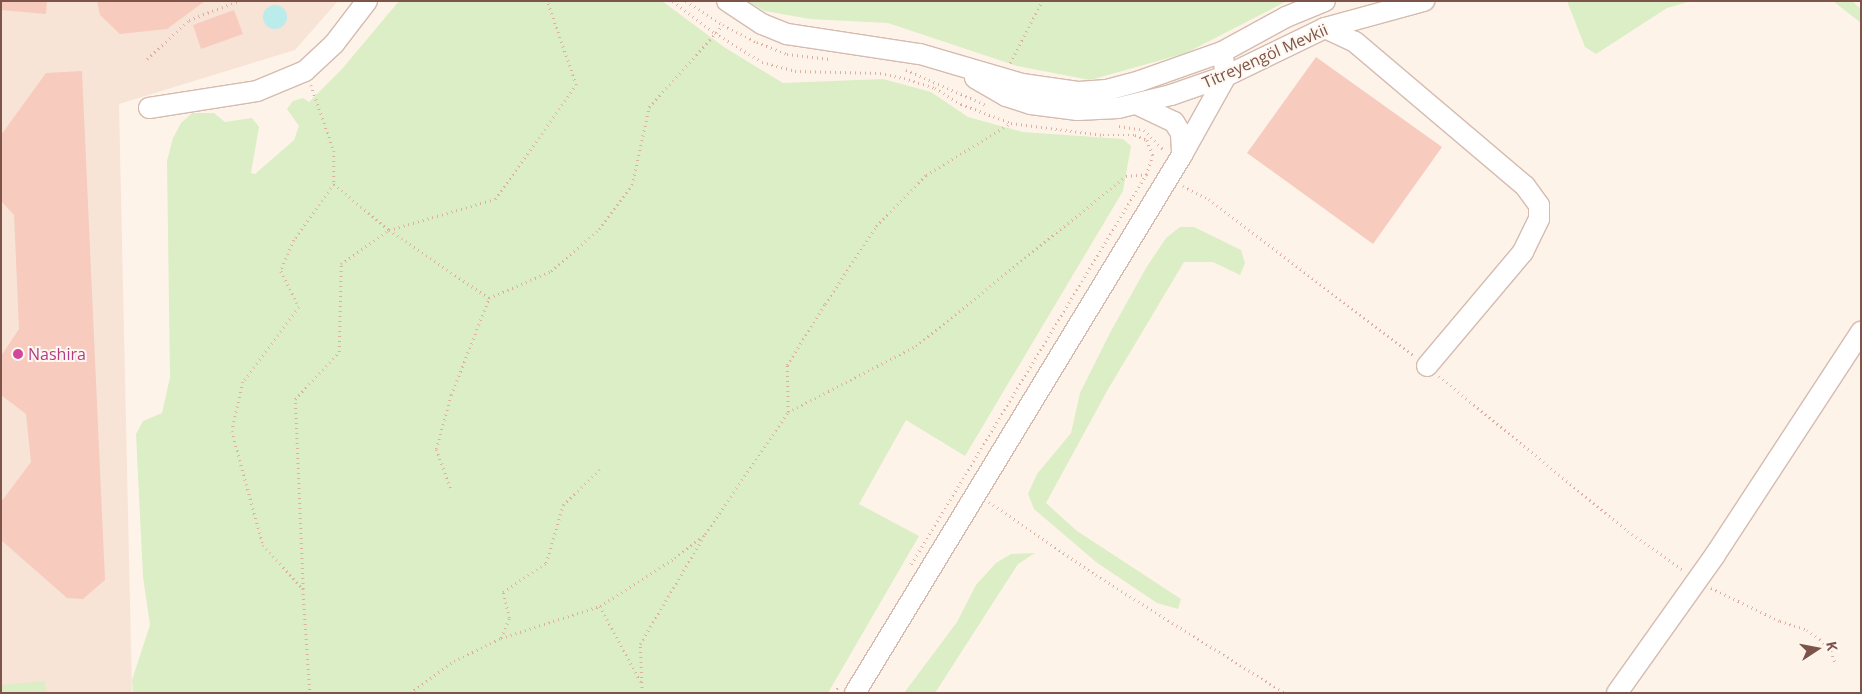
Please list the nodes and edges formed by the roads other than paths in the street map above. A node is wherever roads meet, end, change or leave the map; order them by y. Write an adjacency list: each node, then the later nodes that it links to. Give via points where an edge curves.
1 (367, 1): 10 (street, via 334,44 305,71 257,91)
2 (1325, 1): 6 (street, Titreyengöl Mevkii, via 1286,17)
3 (1424, 1): 5 (street, Titreyengöl Mevkii)
4 (732, 6): 7 (street, Titreyengöl Mevkii, via 786,34 893,49)
5 (1325, 28): 8 (street, Titreyengöl Mevkii); 13 (street, via 1355,42 1524,186 1539,205 1540,219 1523,252)
6 (1222, 52): 7 (street, Titreyengöl Mevkii, via 1107,90 1052,90); 8 (street)
7 (953, 66): 9 (street, Titreyengöl Mevkii, via 1006,96 1031,104 1078,110)
8 (1226, 76): 9 (street, Titreyengöl Mevkii); 11 (street)
9 (1136, 104): 11 (street, via 1174,122 1181,133)
10 (148, 108)
11 (1182, 156): 14 (street, via 978,494)
12 (1861, 332): 15 (street, via 1697,580)
13 (1427, 366)
14 (847, 688)
15 (1617, 693)

